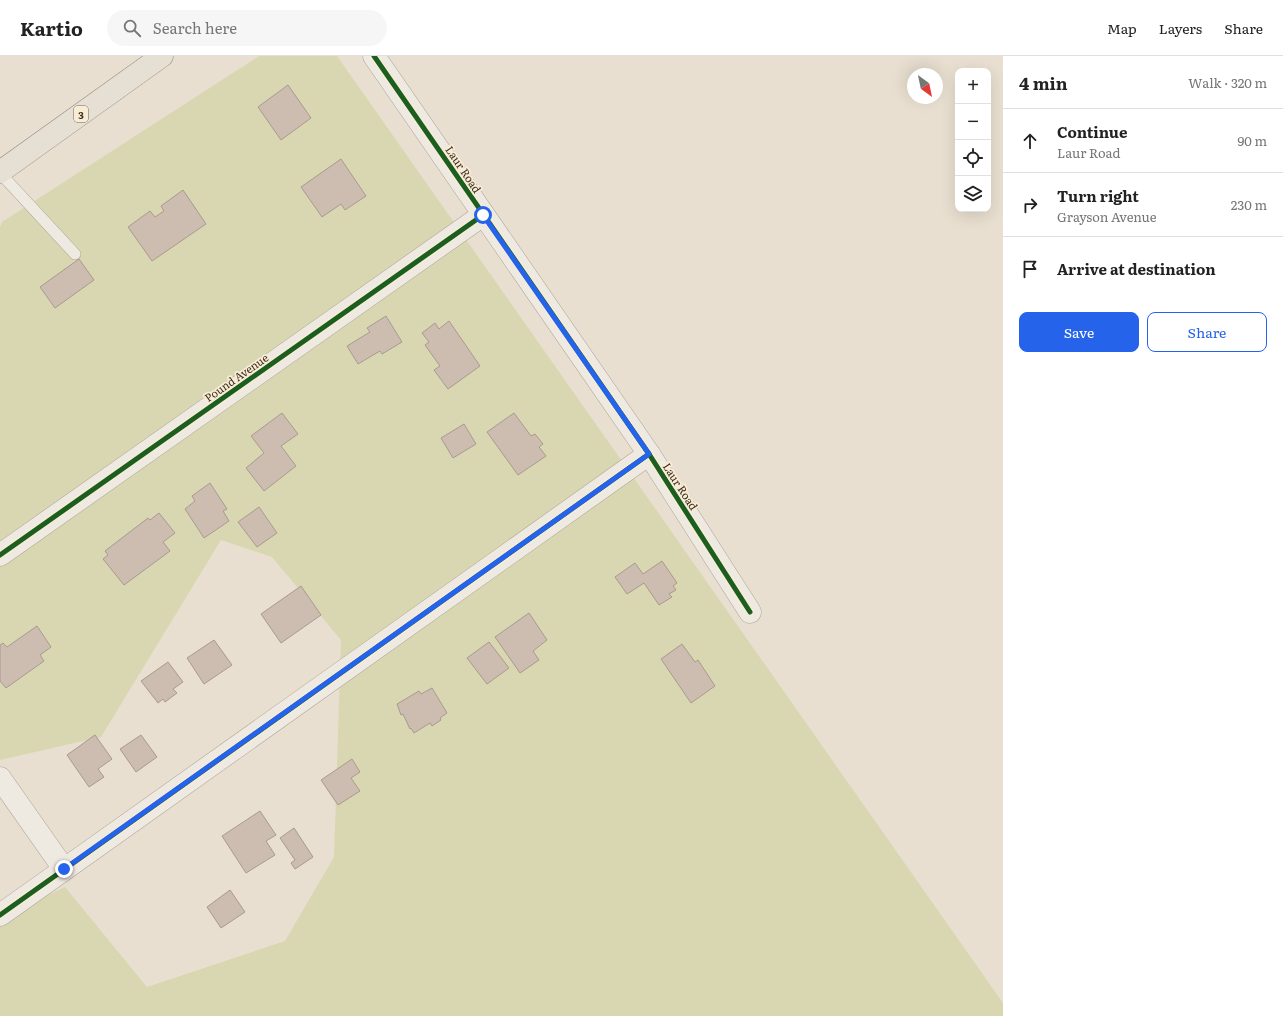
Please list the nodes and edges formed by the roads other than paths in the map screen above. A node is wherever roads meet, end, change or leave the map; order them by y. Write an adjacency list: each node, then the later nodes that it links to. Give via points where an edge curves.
1 (162, 56): 3 (main road, 3)
2 (374, 56): 4 (street, Laur Road)
3 (0, 173): 5 (lane)
4 (483, 215): 6 (street, Laur Road); 7 (street, Pound Avenue)
5 (75, 254)
6 (649, 454): 8 (street, Laur Road); 10 (street)
7 (0, 555)
8 (750, 612)
9 (0, 778): 10 (street)
10 (64, 869): 11 (street)
11 (0, 915)

